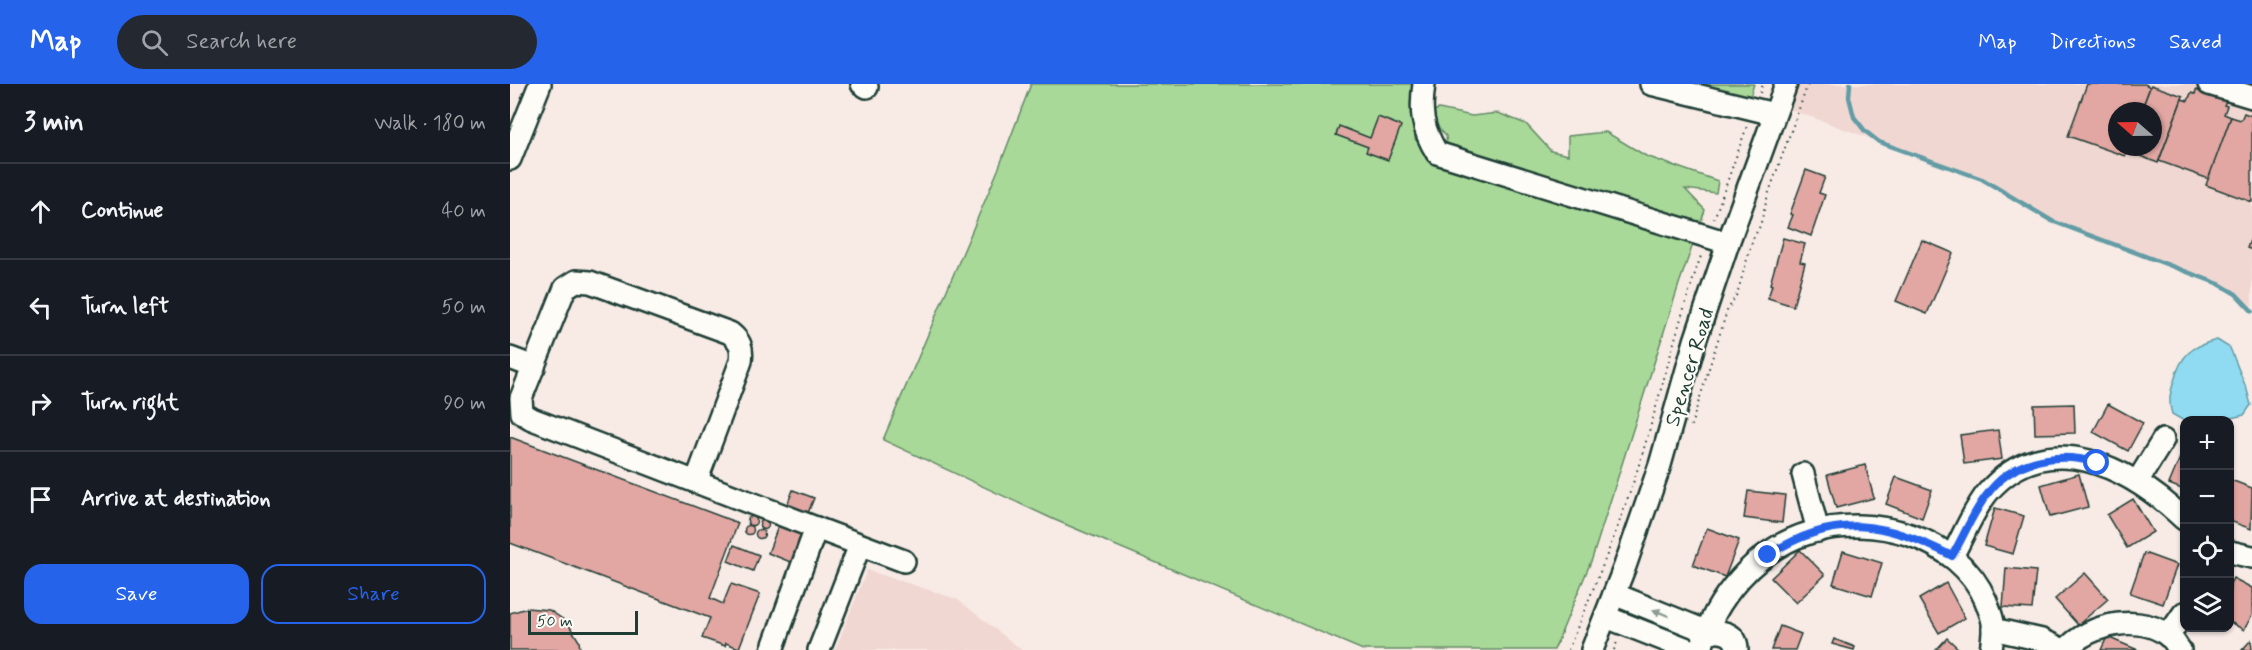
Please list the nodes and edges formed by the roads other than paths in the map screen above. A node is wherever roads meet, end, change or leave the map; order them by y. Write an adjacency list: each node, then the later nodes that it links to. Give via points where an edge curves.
1 (540, 84): 8 (street)
2 (1424, 84): 9 (street, via 1421,105 1427,136 1437,153)
3 (1652, 84): 7 (street)
4 (1786, 84): 7 (street, Spencer Road)
5 (2209, 84): 6 (street)
6 (2252, 97)
7 (1774, 114): 9 (street, Spencer Road)
8 (510, 159)
9 (1718, 239): 24 (street, Spencer Road, via 1695,341 1660,465)
10 (510, 358): 11 (street)
11 (534, 367): 14 (street, via 521,398 522,412); 14 (street, via 565,288 576,281 590,282 730,333 743,350 741,361)
12 (2163, 440): 15 (street)
13 (1803, 474): 18 (street)
14 (696, 482): 17 (street)
15 (2137, 482): 16 (street); 21 (street, via 2081,458 2054,457 2030,462 1986,494)
16 (2180, 516)
17 (816, 528): 19 (street); 30 (street)
18 (1818, 531): 21 (street, via 1854,526 1890,530); 28 (street, via 1792,540 1752,567 1724,600)
19 (860, 545): 23 (street); 31 (street)
20 (2234, 553): 22 (street)
21 (1952, 556): 27 (street, via 1982,592)
22 (2252, 557)
23 (904, 561)
24 (1614, 594): 25 (street, Spencer Road); 28 (street, one-way to 24)
25 (1615, 620): 32 (street, Spencer Road); 33 (street)
26 (2180, 624): 29 (street)
27 (1993, 629): 35 (street); 36 (street, via 2042,640)
28 (1705, 641): 34 (street, via 1719,631 1732,635)
29 (2174, 643): 36 (street, via 2156,629 2124,623 2087,633)
30 (772, 650)
31 (819, 650)
32 (1592, 650)
33 (1690, 650)
34 (1737, 650)
35 (1991, 650)
36 (2065, 650)

